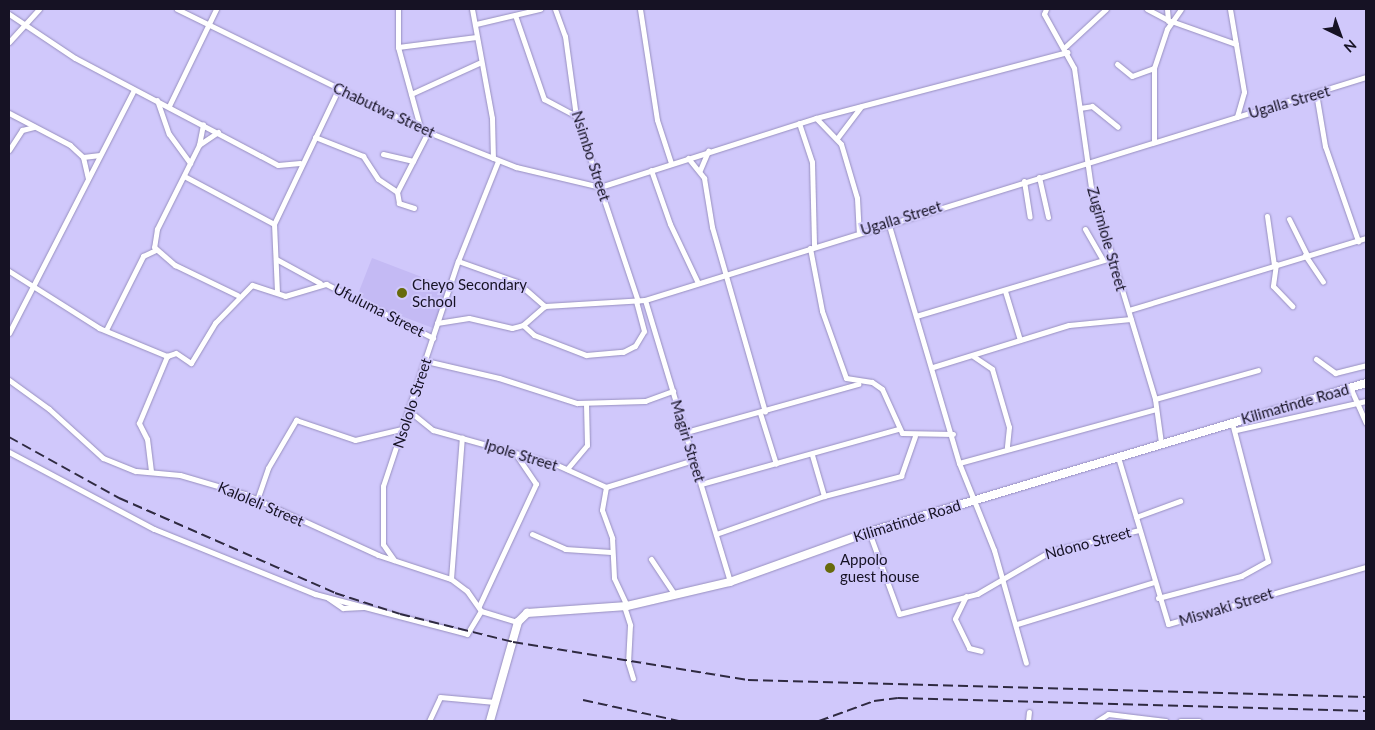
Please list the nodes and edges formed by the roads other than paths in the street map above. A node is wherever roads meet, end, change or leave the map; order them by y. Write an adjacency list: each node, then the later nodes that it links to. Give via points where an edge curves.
1 (39, 9): 19 (street)
2 (177, 9): 20 (street, Chabutwa Street)
3 (216, 9): 20 (street)
4 (398, 9): 24 (street)
5 (472, 9): 18 (street)
6 (540, 9): 16 (street)
7 (555, 9): 39 (street, Nsimbo Street, via 564,36)
8 (640, 9): 66 (street, via 657,120)
9 (1046, 9): 25 (street, Zugimlole Street, via 1044,14)
10 (1106, 9): 25 (street)
11 (1147, 9): 17 (street)
12 (1167, 9): 17 (street)
13 (1181, 9): 17 (street)
14 (1230, 9): 23 (street)
15 (9, 14): 19 (street)
16 (515, 15): 18 (street); 39 (street, via 544,99)
17 (1169, 22): 23 (street); 28 (street)
18 (476, 24): 21 (street)
19 (24, 25): 22 (street); 30 (street)
20 (209, 26): 31 (street, Chabutwa Street); 35 (street)
21 (476, 37): 24 (street); 26 (street)
22 (9, 42)
23 (1236, 44): 41 (street, via 1244,92)
24 (398, 47): 33 (street)
25 (1066, 49): 36 (street); 37 (street, Zugimlole Street)
26 (479, 62): 33 (street); 61 (street, via 492,118)
27 (1117, 64): 28 (street, via 1132,76)
28 (1154, 68): 53 (street)
29 (1366, 79): 32 (street, Ugalla Street)
30 (134, 90): 34 (street); 57 (street)
31 (338, 90): 46 (street, Chabutwa Street); 51 (street)
32 (1316, 93): 41 (street, Ugalla Street); 85 (street, via 1326,146)
33 (411, 94): 46 (street)
34 (156, 99): 35 (street); 64 (street, via 169,134)
35 (169, 106): 44 (street)
36 (861, 106): 42 (street); 52 (street)
37 (1080, 108): 47 (street, via 1090,104); 62 (street, Zugimlole Street)
38 (9, 113): 40 (street)
39 (576, 116): 73 (street, Nsimbo Street)
40 (17, 117): 45 (street); 48 (street)
41 (1237, 117): 53 (street, Ugalla Street)
42 (816, 118): 43 (street); 52 (street)
43 (800, 123): 56 (street); 86 (street, via 812,162)
44 (203, 124): 49 (street); 54 (street)
45 (34, 127): 48 (street); 59 (street, via 70,145)
46 (420, 127): 50 (street, Chabutwa Street)
47 (1118, 128)
48 (22, 130): 55 (street)
49 (218, 132): 54 (street); 65 (street, via 278,165)
50 (428, 132): 61 (street, Chabutwa Street); 63 (street)
51 (315, 137): 65 (street); 74 (street, via 363,156 378,179)
52 (838, 137): 83 (street, via 855,189)
53 (1154, 142): 62 (street, Ugalla Street)
54 (199, 145): 64 (street)
55 (9, 150)
56 (708, 151): 60 (street); 68 (street)
57 (100, 154): 59 (street); 71 (street)
58 (383, 154): 63 (street)
59 (84, 157): 71 (street)
60 (688, 158): 66 (street); 68 (street)
61 (496, 160): 73 (street, Chabutwa Street); 92 (street, Nsololo Street)
62 (1088, 160): 70 (street, Ugalla Street); 89 (street, Zugimlole Street, via 1091,187)
63 (414, 161): 74 (street)
64 (190, 162): 69 (street)
65 (300, 163): 81 (street)
66 (671, 163): 67 (street)
67 (652, 170): 73 (street); 98 (street, via 670,224)
68 (700, 170): 95 (street)
69 (184, 176): 81 (street); 87 (street, via 157,229)
70 (1039, 177): 72 (street, Ugalla Street); 78 (street)
71 (88, 179): 99 (street)
72 (1024, 181): 77 (street); 80 (street, Ugalla Street)
73 (600, 187): 104 (street, Nsimbo Street)
74 (397, 192): 75 (street, via 399,203)
75 (414, 208)
76 (1267, 216): 93 (street)
77 (1030, 217)
78 (1048, 217)
79 (1289, 219): 88 (street)
80 (888, 222): 83 (street, Ugalla Street); 108 (street)
81 (274, 224): 90 (street)
82 (1085, 229): 91 (street)
83 (859, 231): 86 (street, Ugalla Street)
84 (1366, 238): 85 (street)
85 (1358, 241): 88 (street)
86 (812, 247): 95 (street, Ugalla Street); 124 (street, via 822,311 843,372 852,382)
87 (156, 250): 102 (street); 112 (street, via 143,256)
88 (1306, 255): 93 (street); 96 (street)
89 (1112, 258): 91 (street); 107 (street, Zugimlole Street)
90 (276, 259): 97 (street); 101 (street)
91 (1102, 259): 100 (street)
92 (458, 261): 105 (street, via 517,282); 110 (street, Nsololo Street)
93 (1275, 264): 106 (street, via 1273,286); 107 (street)
94 (9, 271): 99 (street, Ufuluma Street)
95 (724, 275): 98 (street, Ugalla Street); 134 (street)
96 (1323, 282)
97 (320, 283): 101 (street, Ufuluma Street, via 290,296); 114 (street, Ufuluma Street)
98 (698, 283): 103 (street, Ugalla Street)
99 (33, 288): 112 (street, Ufuluma Street); 113 (street)
100 (1005, 291): 108 (street); 115 (street)
101 (277, 292): 102 (street, Ufuluma Street, via 252,284)
102 (237, 295): 116 (street, Ufuluma Street, via 215,323 195,362 176,353)
103 (645, 300): 104 (street, Ugalla Street); 127 (street, Magiri Street)
104 (637, 301): 105 (street, Ugalla Street); 111 (street, Nsimbo Street, via 644,332 635,346 623,352 586,355 534,335)
105 (545, 306): 111 (street)
106 (1292, 306)
107 (1129, 310): 109 (street, Zugimlole Street)
108 (916, 316): 121 (street)
109 (1131, 319): 115 (street, via 1069,325); 128 (street, Zugimlole Street)
110 (437, 323): 111 (street, via 469,318 512,328); 114 (street, Nsololo Street)
111 (523, 325)
112 (106, 330): 116 (street, Ufuluma Street)
113 (9, 333)
114 (433, 338): 119 (street, Nsololo Street)
115 (1020, 340): 117 (street)
116 (167, 356): 153 (street, via 139,423 147,439)
117 (972, 356): 121 (street); 144 (street, via 992,369 1008,427)
118 (1316, 360): 120 (street, via 1335,373)
119 (426, 361): 131 (street); 133 (street, Nsololo Street)
120 (1366, 365)
121 (934, 367): 140 (street)
122 (1258, 370): 128 (street)
123 (9, 380): 153 (street, Kaloleli Street, via 49,409 103,458)
124 (864, 381): 134 (street); 138 (street, via 882,390)
125 (1366, 383): 126 (main road, Kilimatinde Road)
126 (1350, 387): 130 (street); 136 (main road, Kilimatinde Road)
127 (673, 391): 131 (street, via 645,401); 139 (street, Magiri Street)
128 (1155, 399): 132 (street, Zugimlole Street)
129 (1366, 401): 130 (street)
130 (1360, 402): 135 (street); 136 (street)
131 (586, 404): 152 (street, via 587,445)
132 (1156, 409): 143 (street, Zugimlole Street); 144 (street)
133 (408, 410): 137 (street, Nsololo Street); 142 (street, Ipole Street, via 433,430)
134 (762, 413): 139 (street); 151 (street)
135 (1366, 423)
136 (1234, 426): 143 (main road, Kilimatinde Road); 175 (street, via 1268,561 1241,576)
137 (400, 429): 157 (street, via 355,440 296,420 268,468); 167 (street, Nsololo Street, via 383,486 383,544)
138 (898, 429): 141 (street); 147 (street)
139 (686, 432): 149 (street, Magiri Street)
140 (953, 434): 141 (street); 150 (street)
141 (915, 436): 156 (street, via 901,476)
142 (462, 437): 146 (street, Ipole Street); 169 (street)
143 (1161, 443): 148 (main road, Kilimatinde Road)
144 (1007, 447): 150 (street)
145 (9, 452): 177 (street, via 154,529 327,597 467,634)
146 (516, 455): 152 (street, Ipole Street); 177 (street, via 536,484)
147 (812, 455): 151 (street); 156 (street)
148 (1118, 456): 158 (main road, Kilimatinde Road); 160 (street, Miswaki Street)
149 (694, 460): 154 (street, Magiri Street); 155 (street)
150 (959, 463): 158 (street)
151 (776, 464): 154 (street)
152 (567, 469): 155 (street, Ipole Street)
153 (152, 471): 157 (street, Kaloleli Street, via 204,481)
154 (701, 484): 164 (street, Magiri Street)
155 (606, 487): 165 (street, via 600,503 612,538)
156 (824, 496): 164 (street)
157 (257, 500): 167 (street, Kaloleli Street)
158 (974, 501): 162 (main road, Kilimatinde Road); 170 (street)
159 (1180, 501): 160 (street)
160 (1136, 517): 161 (street, Miswaki Street)
161 (1139, 530): 170 (street, Ndono Street, via 1051,551 1022,564); 172 (street, Miswaki Street)
162 (869, 532): 171 (main road, Kilimatinde Road); 174 (street, Ndono Street, via 896,613)
163 (532, 534): 165 (street, via 565,549)
164 (716, 534): 171 (street, Magiri Street)
165 (611, 552): 176 (street, via 614,578)
166 (651, 558): 173 (street)
167 (394, 560): 169 (street, Kaloleli Street)
168 (1366, 567): 175 (street, Miswaki Street, via 1171,625)
169 (451, 579): 177 (street, Kaloleli Street)
170 (1003, 580): 174 (street, Ndono Street); 179 (street)
171 (730, 582): 173 (main road, Kilimatinde Road)
172 (1154, 582): 175 (street, Miswaki Street); 179 (street)
173 (675, 595): 176 (main road, Kilimatinde Road)
174 (966, 596): 180 (street, via 955,619 969,648)
175 (1158, 598)
176 (625, 606): 178 (main road, Kilimatinde Road, via 537,610); 182 (street, via 630,625 628,662)
177 (480, 609): 178 (street, Kaloleli Street)
178 (518, 622): 183 (main road)
179 (1017, 624): 181 (street)
180 (981, 652)
181 (1026, 663)
182 (633, 678)
183 (495, 702): 185 (street, via 440,697); 186 (main road)
184 (1029, 712): 187 (street)
185 (429, 721)
186 (490, 721)
187 (1028, 721)
188 (1097, 721): 189 (street, via 1108,714)
189 (1166, 721)
190 (1180, 721): 191 (street)
191 (1199, 721)

